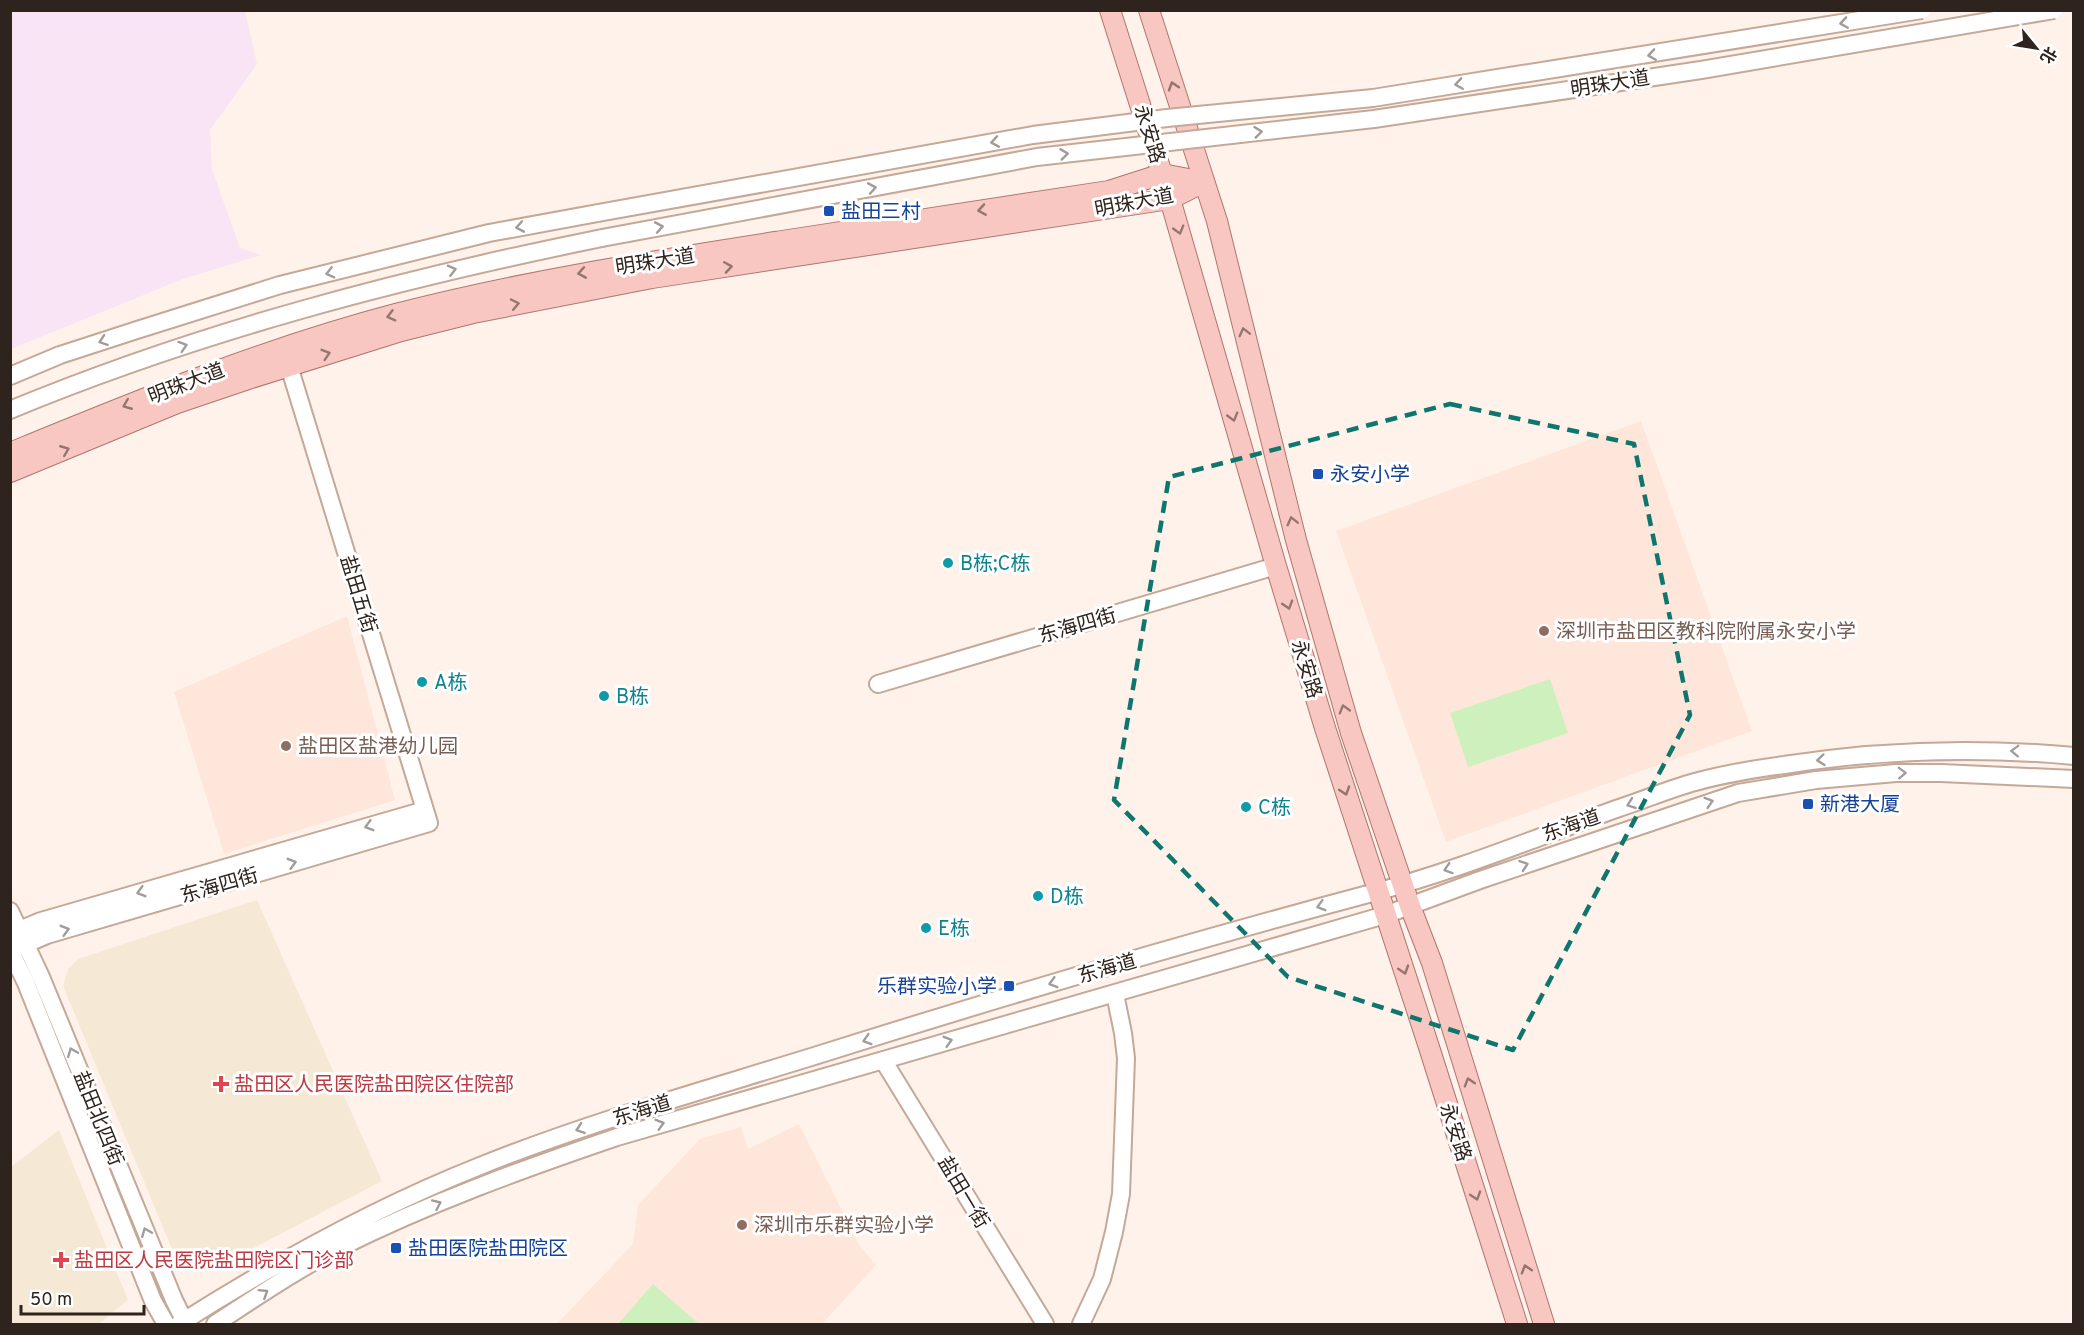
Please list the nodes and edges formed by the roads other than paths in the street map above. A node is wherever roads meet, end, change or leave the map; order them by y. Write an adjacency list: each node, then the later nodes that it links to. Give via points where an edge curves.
1 (1110, 10): 5 (main road, 永安路)
2 (1149, 10): 6 (main road, 永安路, one-way to 2)
3 (1923, 10): 9 (street, 明珠大道, one-way to 9, bridge, via 1373,98 1032,135 489,233 280,285 137,330)
4 (2054, 10): 10 (street, 明珠大道, one-way to 4, bridge, via 138,361 289,312 602,237 1037,157 1374,120)
5 (1162, 174): 6 (main road, 明珠大道); 7 (main road, 永安路); 11 (main road, 明珠大道, one-way to 11, via 1109,191 653,261 469,296 264,354 171,387)
6 (1203, 182): 7 (main road, 明珠大道); 18 (main road, 永安路, one-way to 6, via 1350,733 1296,540 1217,221)
7 (1170, 199): 8 (main road, 明珠大道, one-way to 7, via 401,331 559,295); 13 (main road, 永安路, one-way to 13)
8 (289, 366): 12 (main road, 明珠大道, one-way to 8, via 177,403); 17 (street, 盐田五街)
9 (10, 376)
10 (10, 410)
11 (10, 453)
12 (10, 472)
13 (1276, 566): 14 (street, 东海四街); 19 (main road, 永安路, one-way to 19)
14 (878, 684)
15 (2073, 756): 18 (street, 东海道, one-way to 18, via 2017,751 1911,752 1814,760 1736,772 1693,783)
16 (2073, 779): 20 (street, 东海道, one-way to 16, via 1738,793 1816,780 1941,772)
17 (427, 817): 23 (street, 东海四街)
18 (1404, 883): 19 (street, 东海道); 20 (main road, 永安路)
19 (1378, 891): 22 (main road, 永安路); 26 (street, 东海道, one-way to 26, via 976,1005 544,1142 430,1187 329,1235)
20 (1410, 906): 22 (street, 东海道); 32 (main road, 永安路, one-way to 20, via 1432,963)
21 (10, 911): 23 (street, 盐田北四街)
22 (1385, 915): 24 (street, 东海道); 31 (main road, 永安路, one-way to 31)
23 (15, 944): 26 (street, 盐田北四街, one-way to 23); 27 (street, 盐田北四街, via 31,994 153,1301)
24 (1115, 994): 25 (street, 东海道, one-way to 24); 30 (street, via 1126,1058 1121,1194 1102,1279)
25 (883, 1060): 28 (street, 东海道, one-way to 25, via 338,1249 510,1174 618,1137); 29 (street, 盐田一街)
26 (183, 1323)
27 (166, 1324)
28 (214, 1324)
29 (1045, 1324)
30 (1082, 1324)
31 (1517, 1324)
32 (1544, 1324)

